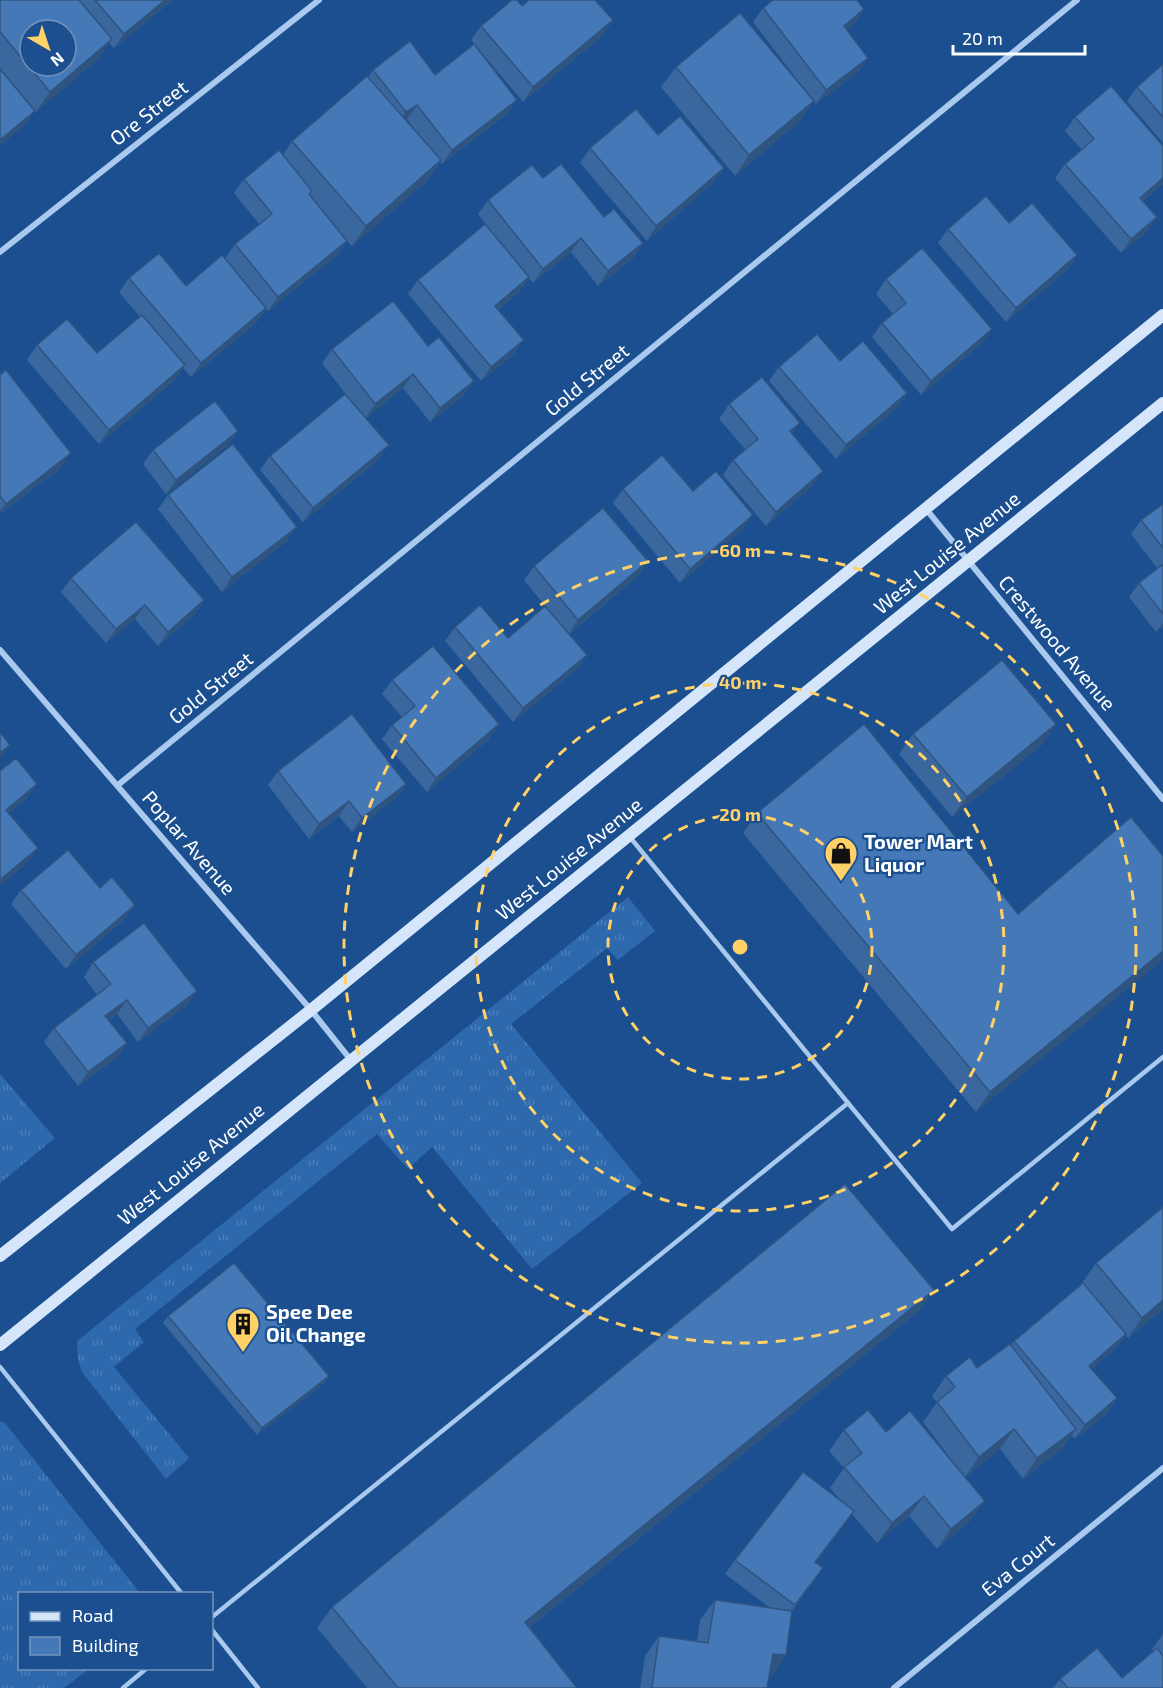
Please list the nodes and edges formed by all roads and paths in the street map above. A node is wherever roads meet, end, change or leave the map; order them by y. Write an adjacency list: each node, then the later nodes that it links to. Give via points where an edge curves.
1 (319, 0): 3 (street, Ore Street)
2 (1077, 0): 9 (street, Gold Street)
3 (0, 252)
4 (1163, 315): 6 (main road)
5 (1163, 403): 7 (main road, West Louise Avenue)
6 (926, 509): 7 (street, Crestwood Avenue); 12 (main road)
7 (968, 561): 10 (street, Crestwood Avenue); 11 (main road, West Louise Avenue)
8 (0, 650): 9 (street, Poplar Avenue)
9 (118, 785): 12 (street, Poplar Avenue)
10 (1163, 799)
11 (629, 836): 14 (main road, West Louise Avenue); 15 (lane)
12 (311, 1010): 14 (street, Poplar Avenue); 16 (main road)
13 (1163, 1057): 15 (lane, via 952,1229)
14 (350, 1059): 17 (main road, West Louise Avenue)
15 (848, 1103): 21 (lane)
16 (0, 1256)
17 (0, 1345)
18 (0, 1367): 20 (lane)
19 (1163, 1468): 26 (street, Eva Court)
20 (181, 1592)
21 (213, 1616)
22 (213, 1631): 25 (lane)
23 (145, 1670): 24 (lane)
24 (123, 1688)
25 (258, 1688)
26 (894, 1688)

